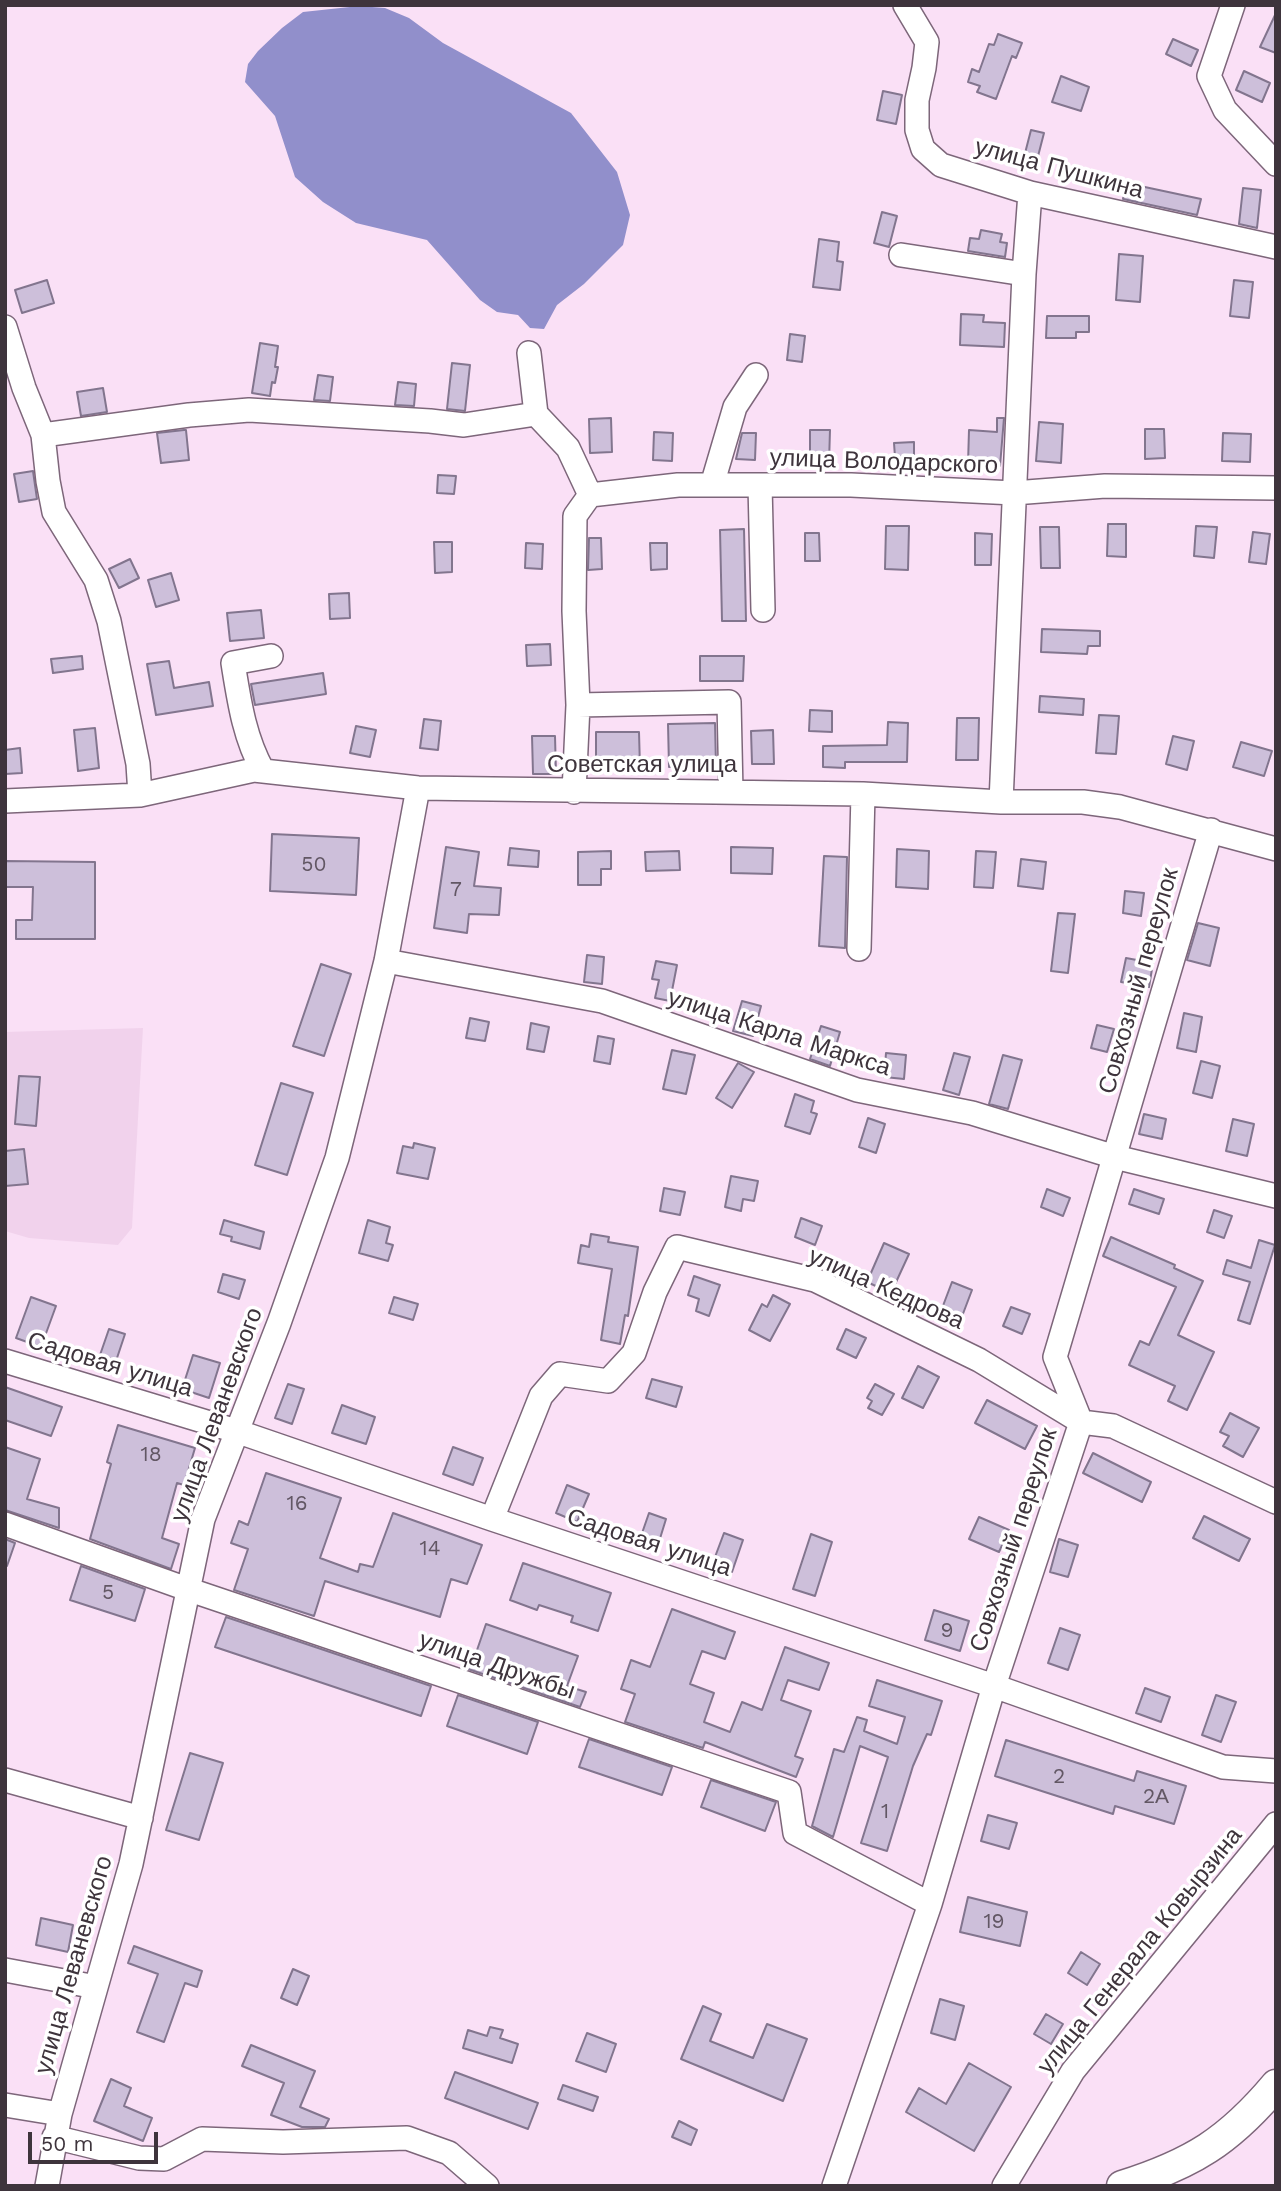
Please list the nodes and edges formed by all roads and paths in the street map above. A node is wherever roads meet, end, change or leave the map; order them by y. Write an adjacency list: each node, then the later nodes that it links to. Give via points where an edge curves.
1 (1233, 5): 3 (street, via 1209,76 1225,110)
2 (910, 13): 4 (street, улица Пушкина, via 927,42 917,100 917,130 923,149 941,164)
3 (1276, 164)
4 (1030, 193): 5 (street, улица Пушкина); 7 (street)
5 (1276, 247)
6 (901, 255): 7 (street)
7 (1024, 274): 17 (street)
8 (5, 327): 12 (street)
9 (529, 353): 11 (street)
10 (756, 375): 14 (street, via 734,407)
11 (536, 414): 12 (street, via 464,425 249,410); 18 (street, via 568,448)
12 (43, 435): 27 (street, via 54,512 96,580 109,621)
13 (1276, 481): 16 (street)
14 (712, 485): 15 (street, улица Володарского); 18 (street, улица Володарского)
15 (760, 485): 17 (street, улица Володарского); 19 (street)
16 (1276, 488): 17 (street, улица Володарского, via 1105,486)
17 (1014, 493): 29 (street)
18 (590, 495): 21 (street, via 575,516)
19 (763, 610)
20 (271, 656): 22 (street, via 233,663 243,721)
21 (578, 705): 24 (street); 25 (street, via 729,702)
22 (263, 771): 23 (street, Советская улица); 27 (street, Советская улица)
23 (418, 788): 24 (street, Советская улица); 33 (street, улица Леваневского)
24 (574, 792): 25 (street, Советская улица)
25 (731, 792): 26 (street, Советская улица)
26 (863, 794): 29 (street, Советская улица); 32 (street)
27 (140, 795): 28 (street, Советская улица)
28 (5, 801)
29 (1001, 802): 30 (street, Советская улица, via 1083,802)
30 (1211, 830): 31 (street, Советская улица); 34 (street, Совхозный переулок)
31 (1276, 849)
32 (859, 949)
33 (386, 961): 34 (street, улица Карла Маркса, via 602,1002 857,1090 972,1113); 38 (street, улица Леваневского, via 337,1158)
34 (1115, 1157): 35 (street, улица Карла Маркса); 37 (street, Совхозный переулок, via 1055,1357)
35 (1276, 1196)
36 (5, 1361): 38 (street, Садовая улица)
37 (1081, 1422): 39 (street, улица Кедрова, via 1113,1426); 40 (street, улица Кедрова, via 979,1360 815,1280 677,1248 655,1292 634,1353 608,1381 560,1374 541,1396); 43 (street, Совхозный переулок)
38 (236, 1431): 40 (street, Садовая улица); 42 (street, улица Леваневского, via 203,1519)
39 (1276, 1502)
40 (492, 1519): 43 (street, Садовая улица)
41 (5, 1524): 42 (street, улица Дружбы)
42 (187, 1589): 46 (street, улица Леваневского); 48 (street, улица Дружбы, via 789,1792 795,1833)
43 (994, 1686): 44 (street, Садовая улица, via 1223,1767); 48 (street, Совхозный переулок)
44 (1276, 1771)
45 (5, 1780): 46 (street)
46 (141, 1818): 50 (street, улица Леваневского)
47 (1276, 1824): 59 (street, улица Генерала Ковырзина, via 1073,2071)
48 (930, 1904): 58 (street, Совхозный переулок)
49 (5, 1970): 50 (street)
50 (96, 1987): 53 (street, улица Леваневского)
51 (1276, 2085): 55 (main road, via 1254,2111 1207,2151)
52 (5, 2105): 53 (street)
53 (60, 2113): 54 (street, улица Леваневского)
54 (54, 2137): 56 (street, улица Леваневского); 57 (street, via 139,2158 164,2159 202,2139 283,2143 407,2138 449,2152)
55 (1156, 2180): 60 (main road)
56 (47, 2186)
57 (487, 2186)
58 (834, 2186)
59 (1004, 2186)
60 (1122, 2186)

